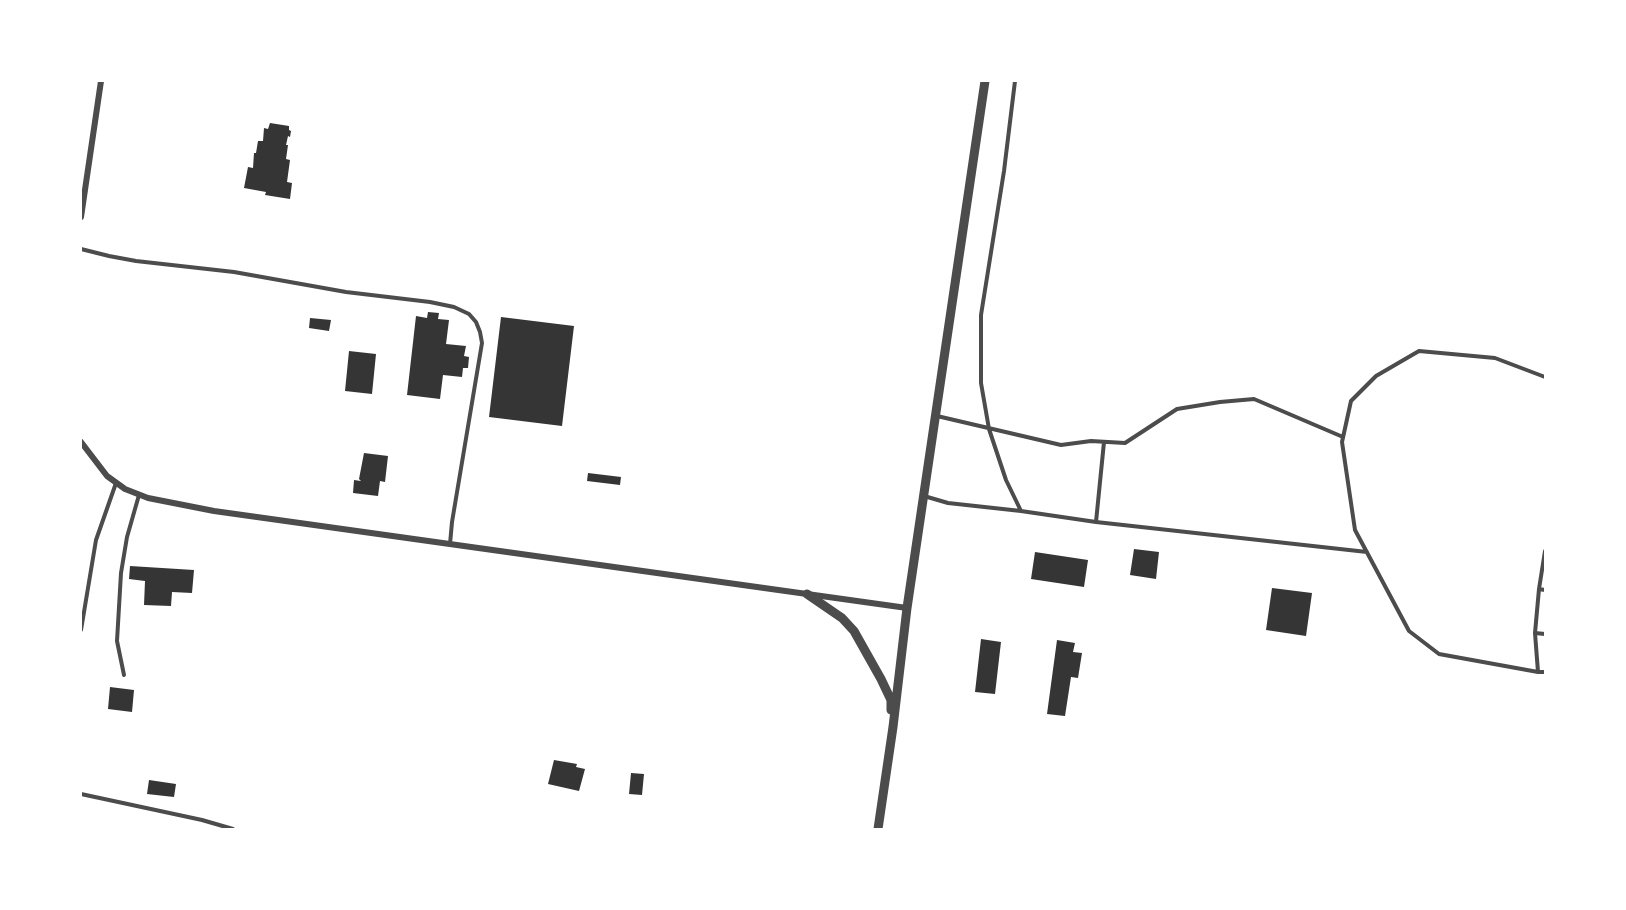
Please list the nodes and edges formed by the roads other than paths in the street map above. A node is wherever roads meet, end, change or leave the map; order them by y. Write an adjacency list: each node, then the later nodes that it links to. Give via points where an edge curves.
1 (101, 81): 4 (street)
2 (985, 81): 7 (street)
3 (1015, 81): 8 (lane, via 981,315 981,383)
4 (81, 217)
5 (81, 249): 17 (lane, via 136,261 438,304 469,314 476,322 482,343)
6 (1545, 377): 9 (lane, via 1494,358 1419,351 1376,376 1351,401)
7 (936, 416): 8 (lane); 14 (street)
8 (988, 429): 11 (lane, via 1061,445); 15 (lane)
9 (1343, 437): 11 (lane, via 1254,399 1177,409 1125,442); 19 (lane, via 1355,530)
10 (81, 442): 12 (street)
11 (1104, 442): 16 (lane)
12 (116, 483): 13 (street); 24 (lane, via 96,540)
13 (139, 494): 17 (street, via 214,512); 29 (lane, via 121,573 117,642)
14 (924, 495): 15 (lane, via 948,503); 23 (street)
15 (1022, 511): 16 (lane)
16 (1096, 522): 19 (lane)
17 (450, 544): 22 (street)
18 (1545, 551): 20 (lane)
19 (1367, 552): 27 (lane, via 1409,631 1439,654)
20 (1539, 589): 21 (lane); 25 (lane)
21 (1545, 590)
22 (807, 594): 23 (street); 30 (street, via 842,618 859,640 891,700)
23 (907, 608): 30 (street)
24 (81, 630)
25 (1535, 633): 26 (lane); 27 (lane)
26 (1545, 634)
27 (1538, 672): 28 (lane)
28 (1545, 672)
29 (124, 675)
30 (893, 727): 33 (street)
31 (81, 794): 32 (lane)
32 (233, 829)
33 (878, 829)

